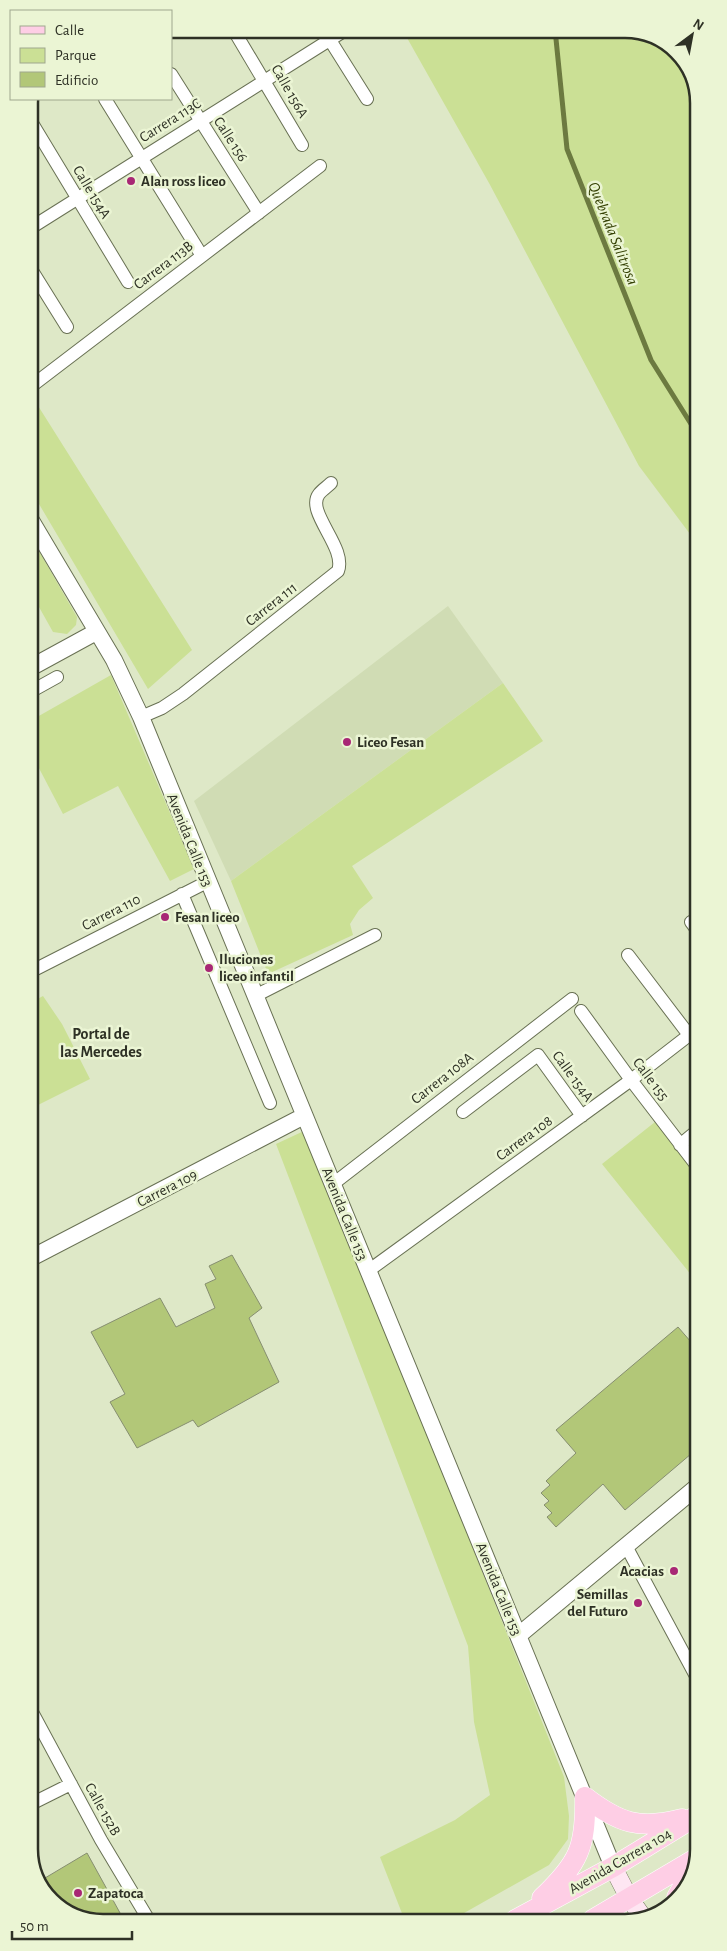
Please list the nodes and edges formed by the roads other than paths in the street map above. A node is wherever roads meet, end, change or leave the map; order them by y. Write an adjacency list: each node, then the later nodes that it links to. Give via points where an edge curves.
1 (239, 38): 5 (street, Calle 156A)
2 (322, 38): 5 (street, Carrera 113C)
3 (329, 38): 6 (street)
4 (172, 76): 8 (street, Calle 156)
5 (265, 80): 8 (street, Carrera 113C); 10 (street, Calle 156A)
6 (366, 99)
7 (106, 100): 11 (street)
8 (200, 120): 11 (street, Carrera 113C); 14 (street, Calle 156)
9 (38, 133): 13 (street, Calle 154A)
10 (302, 145)
11 (141, 158): 13 (street, Carrera 113C); 16 (street)
12 (318, 168): 14 (street, Carrera 113B)
13 (77, 198): 15 (street, Carrera 113C); 18 (street, Calle 154A)
14 (259, 213): 16 (street, Carrera 113B)
15 (38, 224)
16 (202, 256): 20 (street, Carrera 113B)
17 (38, 281): 19 (street)
18 (128, 282)
19 (66, 327)
20 (38, 381)
21 (331, 483): 27 (street, Carrera 111, via 318,494 316,508 340,559 338,571 183,694)
22 (38, 531): 23 (street, Avenida Calle 153)
23 (96, 632): 24 (street); 27 (street, Avenida Calle 153, via 114,660)
24 (38, 664)
25 (57, 677): 26 (street)
26 (38, 688)
27 (141, 717): 28 (street, Avenida Calle 153)
28 (208, 882): 29 (street, Carrera 110); 33 (street, Avenida Calle 153)
29 (182, 894): 32 (street, Carrera 110); 39 (street, Avenida Calle 153)
30 (375, 935): 33 (street)
31 (628, 955): 36 (street)
32 (38, 968)
33 (255, 996): 41 (street, Avenida Calle 153)
34 (572, 999): 46 (street, Carrera 108A)
35 (581, 1011): 38 (street, Calle 155)
36 (690, 1028)
37 (690, 1034): 38 (street, Carrera 108)
38 (631, 1080): 42 (street, Carrera 108); 44 (street, Calle 155)
39 (270, 1103)
40 (463, 1112): 42 (street, Calle 154A, via 538,1055)
41 (304, 1116): 46 (street, Avenida Calle 153); 47 (street, Carrera 109)
42 (582, 1116): 48 (street, Carrera 108)
43 (690, 1137): 44 (street)
44 (680, 1145): 45 (street, Calle 155)
45 (690, 1157)
46 (333, 1184): 48 (street, Avenida Calle 153)
47 (38, 1254)
48 (368, 1271): 51 (street, Avenida Calle 153)
49 (690, 1493): 50 (street)
50 (626, 1546): 51 (street); 52 (street)
51 (519, 1635): 55 (street, Avenida Calle 153)
52 (690, 1665)
53 (38, 1723): 54 (street, Calle 152B)
54 (70, 1784): 56 (street); 63 (street, Calle 152B)
55 (585, 1797): 57 (main road, via 614,1816 639,1825 655,1825); 60 (street, Avenida Calle 153); 64 (main road, via 584,1838 576,1858 562,1879)
56 (38, 1800)
57 (690, 1817)
58 (690, 1820): 60 (main road, Avenida Carrera 104)
59 (687, 1864): 61 (main road)
60 (613, 1867): 61 (main road, Avenida Calle 153); 65 (main road, Avenida Carrera 104)
61 (629, 1898): 62 (main road, Avenida Calle 153); 66 (main road)
62 (639, 1912)
63 (145, 1913)
64 (523, 1914)
65 (526, 1914)
66 (602, 1914)

